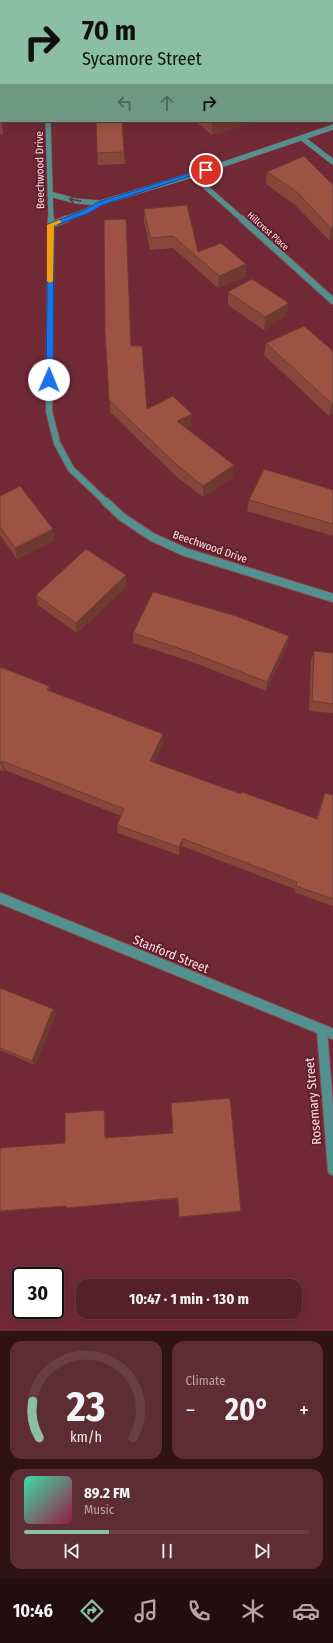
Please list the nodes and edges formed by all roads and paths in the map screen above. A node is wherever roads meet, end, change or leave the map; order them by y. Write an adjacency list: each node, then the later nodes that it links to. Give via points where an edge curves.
1 (48, 122): 6 (street, Beechwood Drive)
2 (333, 127): 3 (street)
3 (302, 138): 4 (street); 5 (street)
4 (333, 162)
5 (192, 175): 7 (street); 9 (street, Hillcrest Place)
6 (50, 194): 7 (street, one-way to 6, via 76,201); 8 (street, Beechwood Drive)
7 (100, 203): 8 (street)
8 (51, 225): 10 (street, Beechwood Drive, via 49,411 57,443 71,468 122,517 152,536 185,552)
9 (333, 301)
10 (333, 598)
11 (0, 898): 12 (street, Stanford Street)
12 (322, 1030): 13 (street, Stanford Street); 14 (street, Rosemary Street)
13 (333, 1034)
14 (333, 1170)

